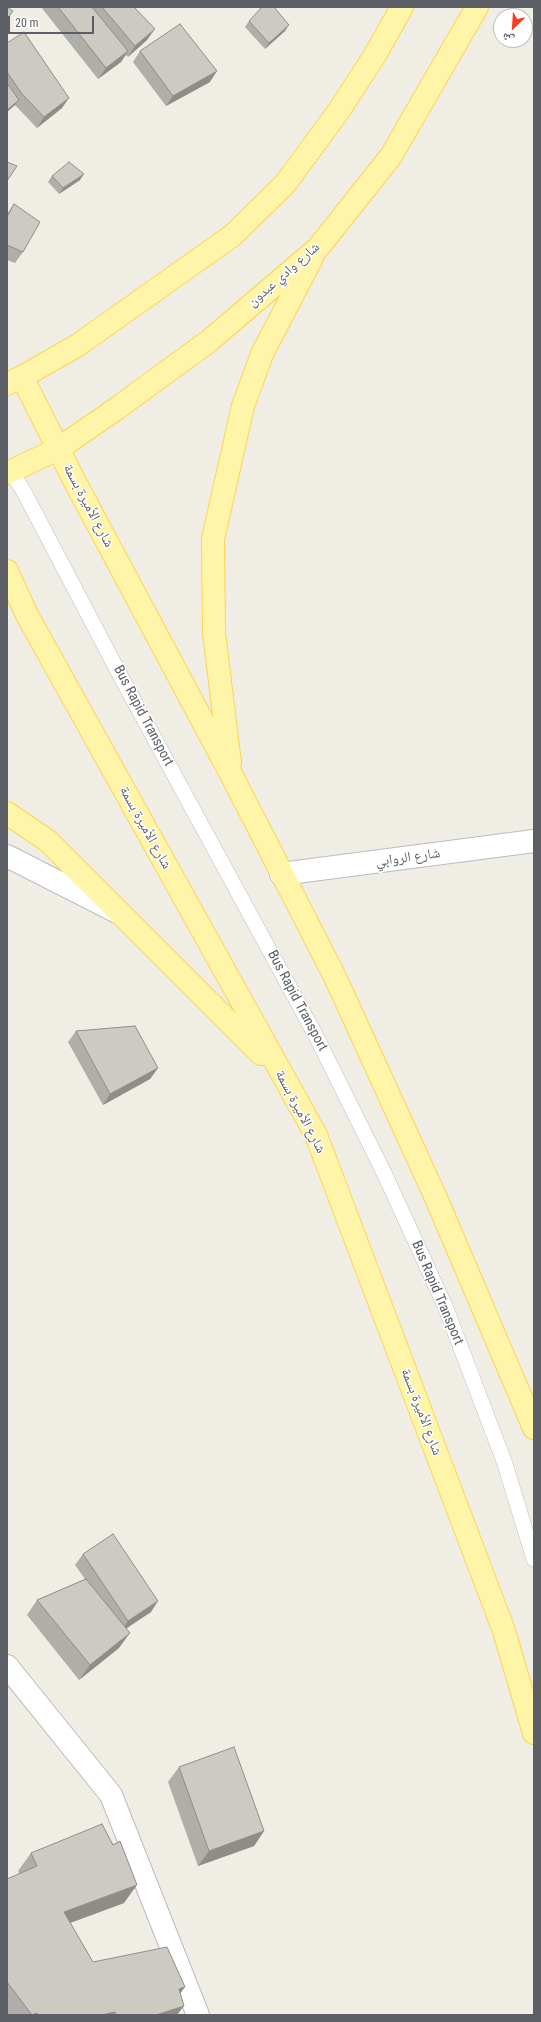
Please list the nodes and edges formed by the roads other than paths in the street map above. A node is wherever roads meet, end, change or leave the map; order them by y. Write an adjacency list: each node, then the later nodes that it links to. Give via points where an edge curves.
1 (402, 7): 4 (main road, via 371,62 338,112 289,178 232,235 78,345)
2 (477, 7): 3 (main road, شارع وادي عبدون, via 391,156)
3 (318, 248): 5 (main road, شارع وادي عبدون, via 209,341); 8 (main road, via 262,354 243,406 213,539 214,634)
4 (15, 381): 5 (main road, شارع الأميرة بسمة)
5 (58, 449): 6 (main road, شارع الأميرة بسمة); 8 (main road, شارع الأميرة بسمة)
6 (8, 471): 16 (lane, Bus Rapid Transport, via 24,492 124,684 316,1036 385,1175 445,1306 505,1464)
7 (7, 570): 14 (main road, شارع الأميرة بسمة, via 27,615)
8 (232, 776): 12 (main road, شارع الأميرة بسمة)
9 (7, 813): 13 (main road, via 48,841)
10 (534, 841): 12 (street, شارع الروابي)
11 (7, 856): 13 (street)
12 (281, 874): 15 (main road, شارع الأميرة بسمة, via 335,977 430,1184)
13 (120, 914): 14 (main road)
14 (279, 1071): 18 (main road, شارع الأميرة بسمة, via 319,1142 504,1631)
15 (534, 1428)
16 (534, 1559)
17 (7, 1666): 19 (street, via 111,1795)
18 (534, 1733)
19 (198, 2015)

